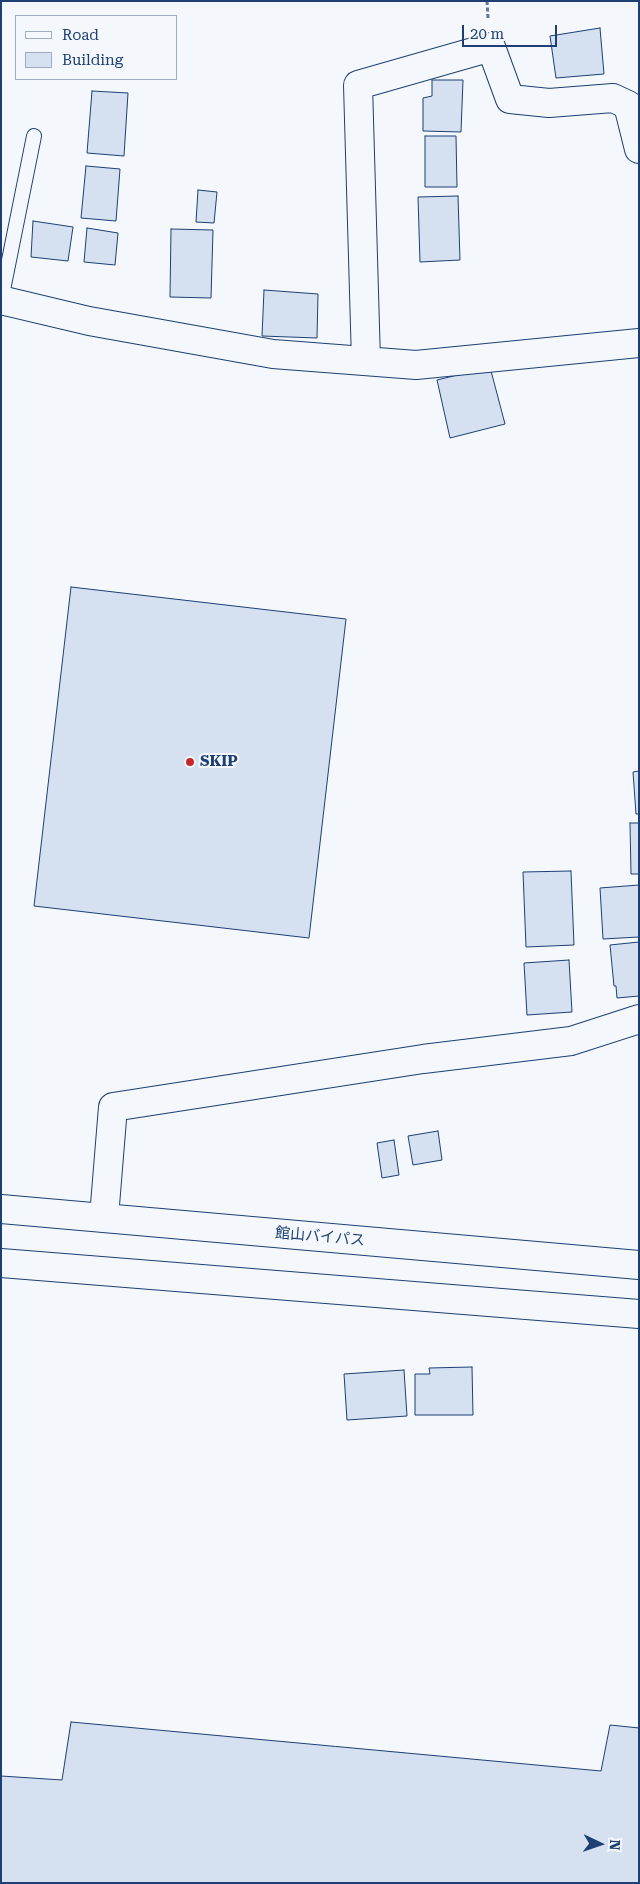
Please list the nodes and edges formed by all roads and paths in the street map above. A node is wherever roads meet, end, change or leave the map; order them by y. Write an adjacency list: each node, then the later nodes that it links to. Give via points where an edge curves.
1 (34, 136): 3 (lane)
2 (638, 145): 5 (main road, via 628,105 613,98 549,102 510,99 491,48 358,85)
3 (1, 300): 5 (main road, via 89,321 273,354)
4 (639, 343): 5 (main road, via 416,365)
5 (366, 361)
6 (639, 1019): 8 (main road, via 571,1041 424,1059 113,1107)
7 (1, 1209): 8 (main road, 館山バイパス)
8 (104, 1217): 10 (main road, 館山バイパス)
9 (1, 1263): 11 (main road)
10 (639, 1266)
11 (639, 1314)

